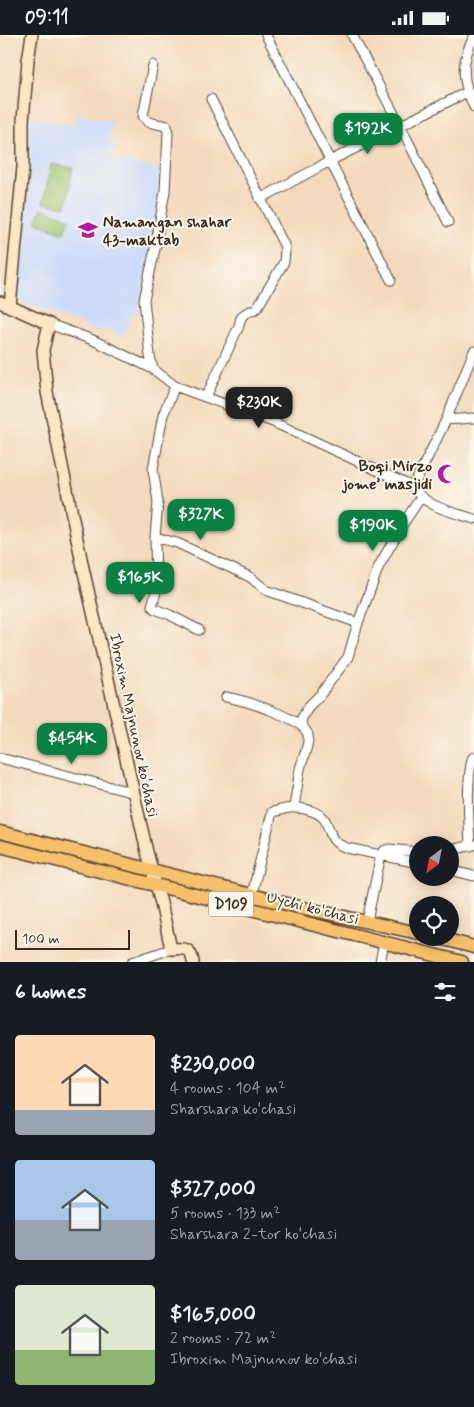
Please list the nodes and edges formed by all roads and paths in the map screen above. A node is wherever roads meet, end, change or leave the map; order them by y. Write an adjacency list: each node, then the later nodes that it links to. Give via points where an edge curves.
1 (32, 35): 14 (street, via 23,121 24,167)
2 (266, 35): 10 (street)
3 (352, 35): 9 (street)
4 (474, 37): 6 (street, via 464,68)
5 (153, 65): 17 (street, via 144,119 167,126 168,134 165,191 144,300)
6 (467, 92): 8 (street); 9 (street)
7 (211, 99): 11 (street)
8 (474, 107)
9 (400, 125): 10 (street); 12 (street)
10 (330, 161): 11 (street); 13 (street)
11 (260, 199): 19 (street, via 284,245 284,262 257,308 241,317)
12 (448, 222)
13 (391, 280)
14 (5, 305): 15 (street)
15 (49, 324): 17 (street, via 93,340); 32 (street, Ibroxim Majnunov koʻchasi, via 43,350 47,392)
16 (474, 351): 21 (street)
17 (154, 369): 18 (street)
18 (175, 386): 19 (street); 25 (street, via 163,415 153,469 158,502)
19 (206, 397): 22 (street, via 273,422)
20 (474, 418): 21 (street)
21 (446, 420): 22 (street)
22 (413, 487): 23 (street)
23 (421, 497): 24 (street); 26 (street, via 379,565)
24 (474, 519)
25 (155, 537): 26 (street, via 177,543 250,577 266,590); 27 (street, via 156,592 152,606)
26 (358, 623): 29 (street, via 348,657 309,706)
27 (199, 629)
28 (226, 697): 29 (street, via 245,701)
29 (301, 725): 33 (street, via 308,733 308,740)
30 (474, 757): 35 (street, via 469,788)
31 (1, 760): 32 (street)
32 (134, 793): 41 (street, Ibroxim Majnunov koʻchasi)
33 (294, 807): 39 (street, via 321,815 333,840 339,845); 45 (street, via 272,812)
34 (0, 832): 41 (main road, Uychi ko'chasi / D109)
35 (472, 845): 37 (street)
36 (0, 846): 44 (main road, Uychi ko'chasi / D109)
37 (459, 848)
38 (409, 851): 39 (street, via 389,849)
39 (381, 855): 40 (street); 46 (street)
40 (409, 861)
41 (151, 869): 44 (street); 45 (main road, Uychi ko'chasi / D109)
42 (459, 872): 43 (street)
43 (474, 876)
44 (155, 885): 48 (main road, Uychi ko'chasi / D109); 51 (street)
45 (252, 894): 46 (main road, Uychi ko'chasi / D109)
46 (367, 921): 47 (main road, Uychi ko'chasi / D109)
47 (409, 931)
48 (384, 943): 54 (street); 55 (main road, Uychi ko'chasi / D109)
49 (459, 943): 50 (main road)
50 (474, 947)
51 (171, 949): 52 (street); 53 (street, via 188,950)
52 (132, 962)
53 (193, 962)
54 (380, 962)
55 (462, 962)

